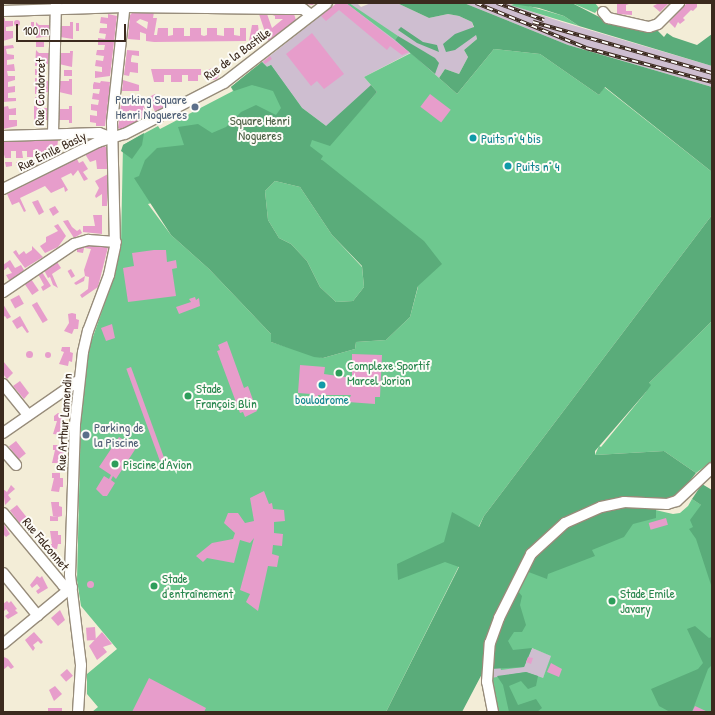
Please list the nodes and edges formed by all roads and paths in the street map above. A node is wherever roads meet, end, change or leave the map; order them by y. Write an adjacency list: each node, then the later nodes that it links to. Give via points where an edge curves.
1 (327, 3): 8 (street, Rue de la Bastille)
2 (679, 3): 7 (street, via 658,24 649,27 608,18)
3 (125, 5): 4 (street); 5 (street); 11 (street, Rue Arthur Lamendin, via 112,122)
4 (56, 6): 6 (street); 9 (street, Rue Condorcet)
5 (258, 6): 8 (street, via 303,9)
6 (3, 11)
7 (604, 12)
8 (312, 15): 11 (street, Rue de la Bastille, via 224,83)
9 (52, 134): 10 (street); 11 (street, via 99,133)
10 (3, 136)
11 (113, 138): 12 (street, Rue Émile Basly, via 98,142); 13 (street, Rue Arthur Lamendin)
12 (3, 189)
13 (116, 242): 14 (street, via 88,240 78,243); 15 (street, Rue Arthur Lamendin, via 109,275 88,331)
14 (3, 292)
15 (78, 380): 17 (street); 24 (street, Rue Arthur Lamendin, via 72,495)
16 (3, 384): 17 (street)
17 (28, 415): 18 (street)
18 (3, 433)
19 (3, 450): 20 (street)
20 (16, 465)
21 (712, 468): 28 (street, via 677,501 667,504 624,502 601,507 565,523 531,554 499,618 490,643 487,682)
22 (3, 513): 24 (street, Rue Falconnet, via 63,585)
23 (3, 573): 25 (street)
24 (72, 587): 25 (street); 27 (street, Rue Arthur Lamendin, via 81,664)
25 (38, 616): 26 (street)
26 (5, 639)
27 (78, 712)
28 (493, 712)

